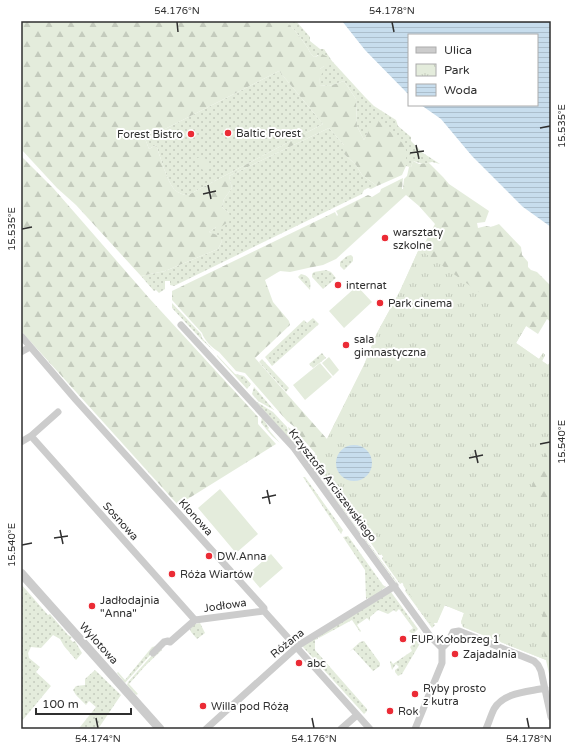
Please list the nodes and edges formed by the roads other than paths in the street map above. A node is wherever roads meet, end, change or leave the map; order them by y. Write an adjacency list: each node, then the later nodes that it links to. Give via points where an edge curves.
1 (181, 325): 9 (street, Krzysztofa Arciszewskiego, via 294,448)
2 (22, 337): 3 (street, Klonowa)
3 (30, 347): 4 (street); 10 (street, Klonowa)
4 (21, 352)
5 (58, 412): 6 (street)
6 (30, 436): 7 (street); 11 (street, Sosnowa)
7 (21, 442)
8 (21, 574): 19 (street, Wylotowa)
9 (394, 587): 12 (street, Różana); 13 (street, Krzysztofa Arciszewskiego)
10 (264, 611): 11 (street, Jodłowa); 12 (street, Klonowa)
11 (196, 620): 14 (street, Jodłowa, via 170,642 164,642)
12 (297, 647): 16 (street, Klonowa); 20 (street, Różana)
13 (442, 648): 15 (street, via 453,632 462,631 534,661 540,668); 23 (street, via 442,663)
14 (153, 653)
15 (545, 688): 17 (street); 18 (street, via 505,698 499,702)
16 (357, 715): 21 (street); 22 (street, Klonowa)
17 (551, 717)
18 (490, 721): 24 (street); 25 (street)
19 (160, 729)
20 (206, 729)
21 (341, 729)
22 (370, 729)
23 (415, 729)
24 (486, 729)
25 (491, 729)

